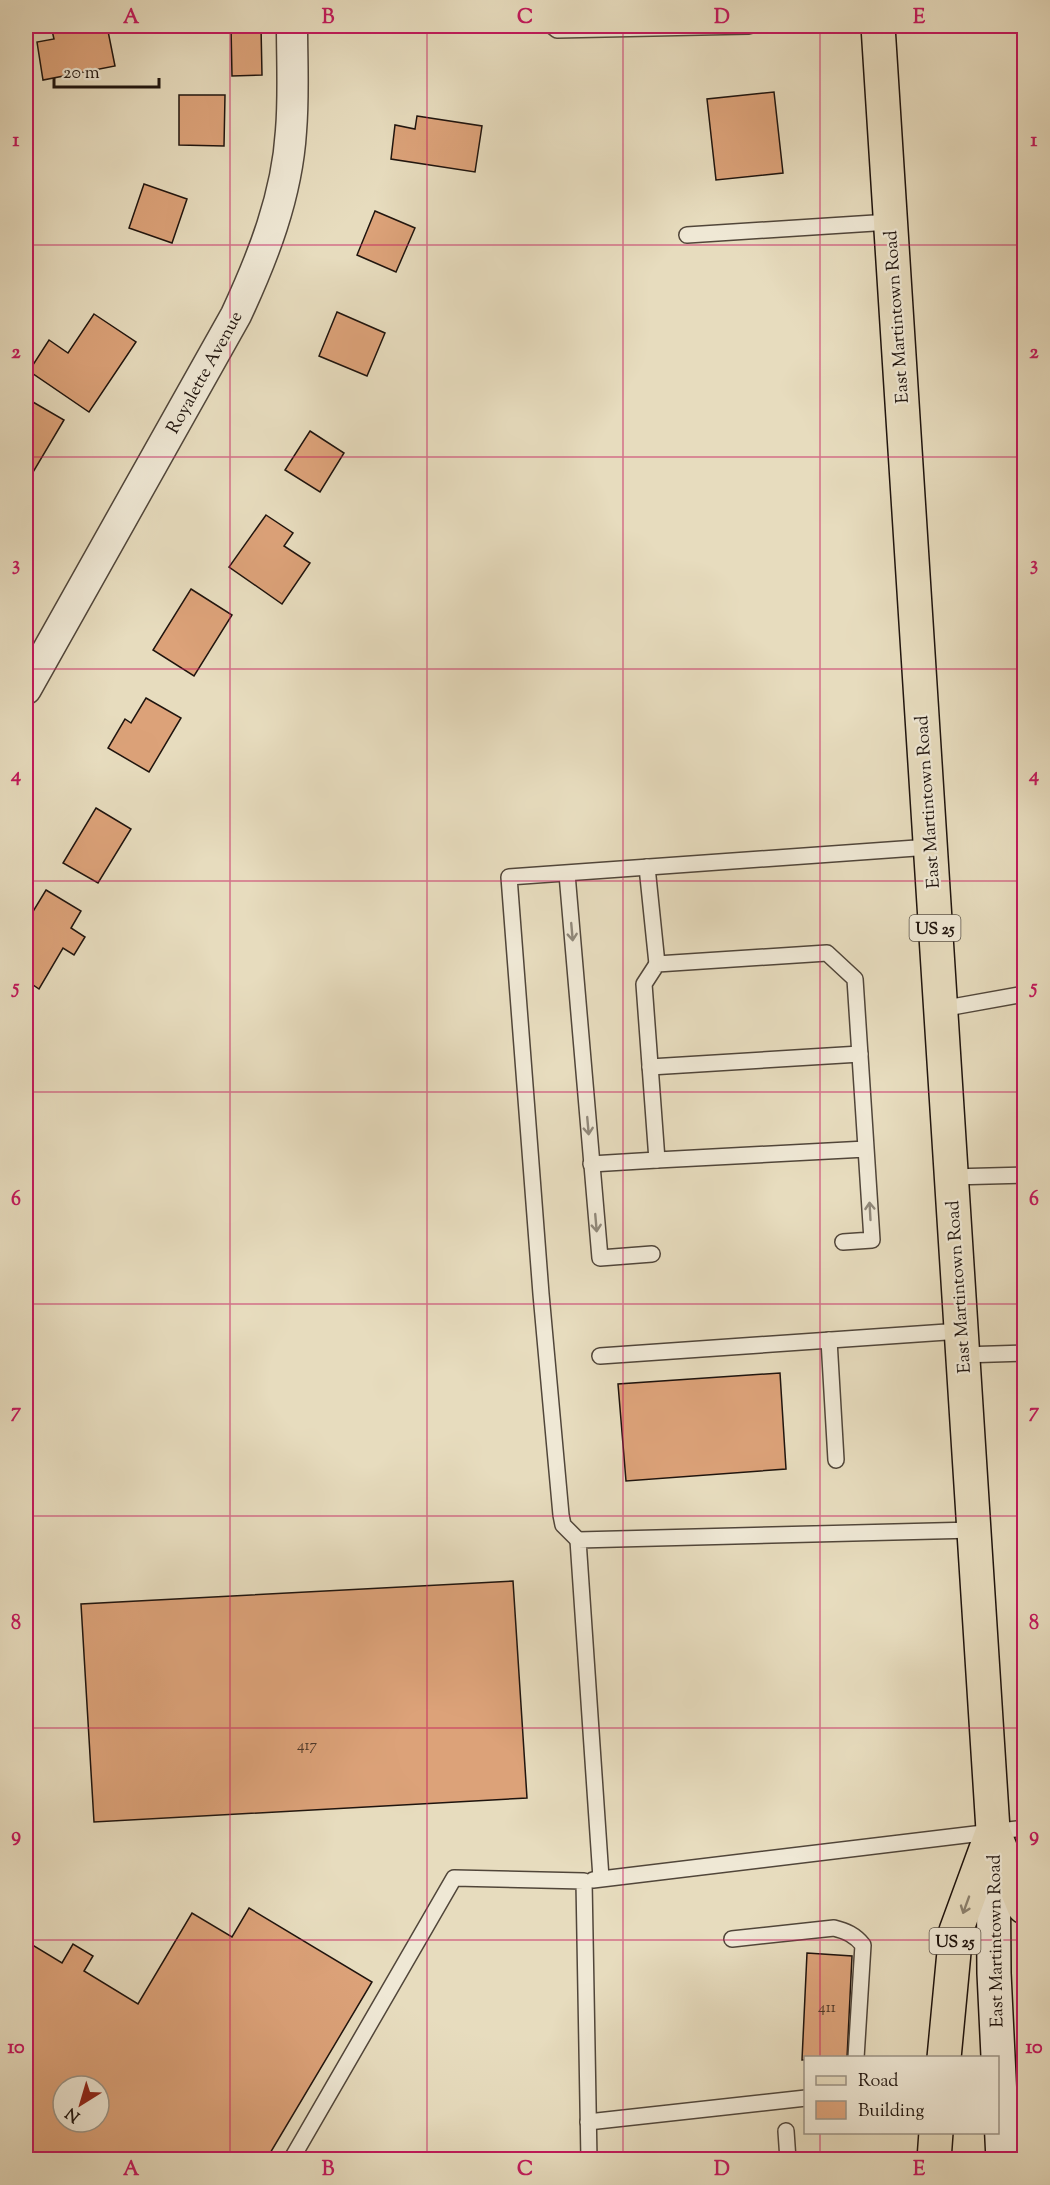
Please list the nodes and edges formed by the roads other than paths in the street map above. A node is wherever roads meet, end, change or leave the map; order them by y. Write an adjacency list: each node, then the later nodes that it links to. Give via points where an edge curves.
1 (292, 26): 7 (street, Royalette Avenue, via 291,132 274,221 257,270 230,326)
2 (552, 26): 3 (lane, via 556,30)
3 (749, 26)
4 (878, 26): 5 (main road, East Martintown Road / US 25)
5 (890, 222): 6 (lane); 8 (main road, East Martintown Road / US 25)
6 (687, 235)
7 (26, 689)
8 (930, 847): 9 (lane); 13 (main road, East Martintown Road / US 25)
9 (647, 867): 10 (lane); 11 (lane)
10 (567, 874): 18 (lane, one-way to 18); 29 (lane, via 509,878 562,1525)
11 (657, 964): 14 (lane, via 827,953 855,980); 15 (lane, via 644,984)
12 (1024, 994): 13 (lane)
13 (941, 1009): 20 (main road, East Martintown Road / US 25)
14 (860, 1054): 15 (lane); 16 (lane)
15 (650, 1067): 17 (lane)
16 (866, 1149): 17 (lane); 21 (lane, one-way to 16, via 872,1240)
17 (657, 1160): 18 (lane)
18 (591, 1164): 22 (lane, one-way to 22, via 600,1258)
19 (1024, 1174): 20 (lane)
20 (951, 1177): 24 (main road, East Martintown Road / US 25)
21 (843, 1242)
22 (652, 1254)
23 (829, 1340): 24 (lane); 26 (lane); 27 (lane)
24 (962, 1343): 25 (lane); 28 (main road, East Martintown Road / US 25)
25 (1024, 1353)
26 (600, 1356)
27 (836, 1460)
28 (974, 1530): 29 (lane); 30 (main road, East Martintown Road / US 25)
29 (578, 1540): 31 (lane)
30 (1009, 1829): 31 (lane); 33 (main road, East Martintown Road / US 25); 36 (main road, US 25, one-way to 36, via 956,1931); 37 (main road, East Martintown Road, via 994,1972)
31 (601, 1878): 32 (lane)
32 (584, 1881): 40 (lane); 43 (lane, via 454,1878)
33 (1024, 1907)
34 (732, 1939): 35 (lane, via 834,1928 847,1931 858,1940 863,1945)
35 (856, 2056)
36 (944, 2056)
37 (998, 2056)
38 (999, 2076): 47 (main road, East Martintown Road)
39 (804, 2098): 40 (lane)
40 (588, 2122): 44 (lane)
41 (786, 2131): 45 (lane)
42 (936, 2134): 46 (main road)
43 (291, 2160)
44 (589, 2160)
45 (788, 2160)
46 (934, 2160)
47 (1003, 2160)

